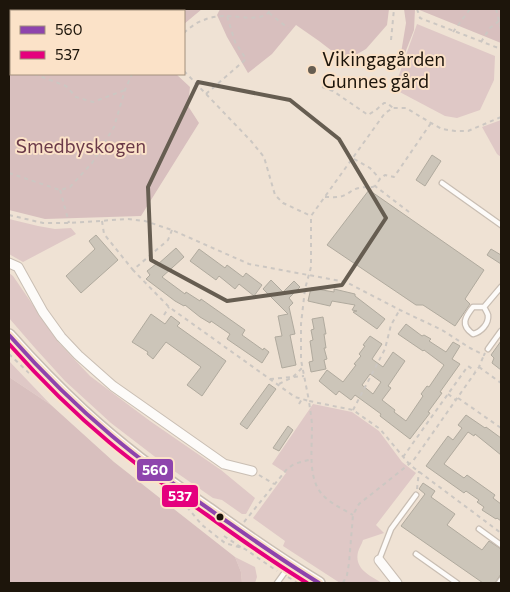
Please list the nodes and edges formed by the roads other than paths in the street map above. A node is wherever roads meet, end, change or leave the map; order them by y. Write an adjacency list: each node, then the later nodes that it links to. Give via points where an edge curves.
1 (442, 183): 2 (lane)
2 (501, 225)
3 (9, 263): 11 (street, via 18,267 61,337 113,386 224,464)
4 (501, 287): 5 (lane)
5 (497, 292): 6 (lane); 7 (lane)
6 (501, 296)
7 (484, 307): 7 (lane, via 474,307 467,315 465,323 473,334 480,332 485,325 488,315)
8 (501, 331): 10 (lane)
9 (9, 335): 17 (street, via 83,411 154,471)
10 (488, 349)
11 (252, 471)
12 (416, 495): 16 (lane, via 391,529)
13 (480, 529): 14 (lane)
14 (501, 545)
15 (416, 554): 21 (lane)
16 (379, 560): 20 (street)
17 (290, 565): 18 (lane); 19 (street)
18 (277, 583)
19 (319, 583)
20 (397, 583)
21 (457, 583)

